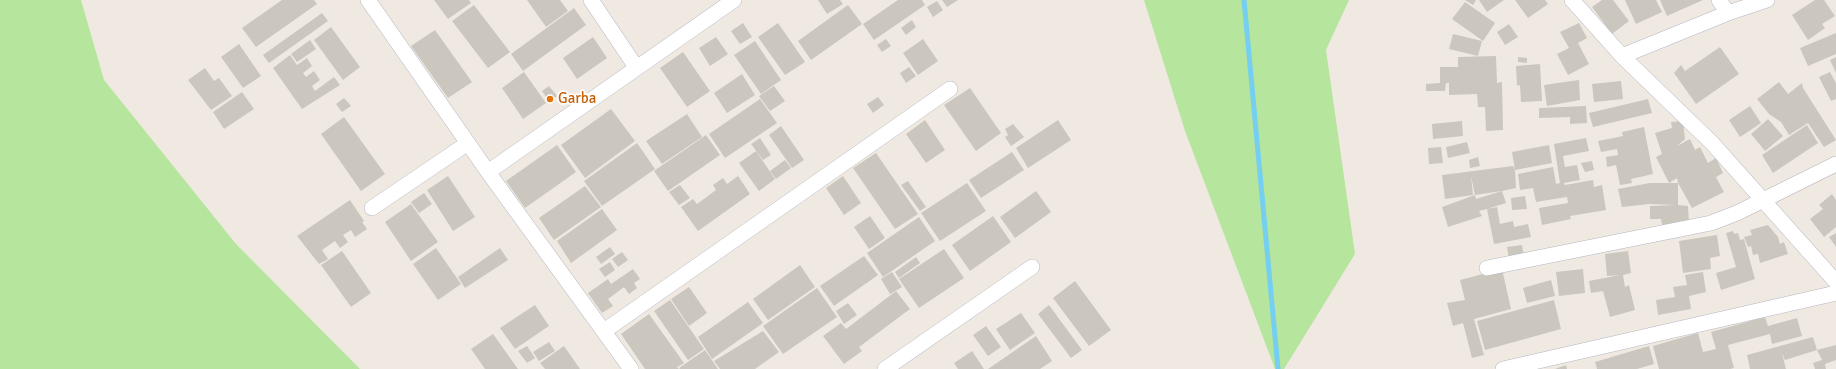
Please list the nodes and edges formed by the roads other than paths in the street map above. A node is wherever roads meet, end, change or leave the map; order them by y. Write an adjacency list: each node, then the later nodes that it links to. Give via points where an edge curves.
1 (368, 0): 11 (street)
2 (591, 0): 9 (street)
3 (734, 0): 9 (street)
4 (1572, 0): 8 (street)
5 (1719, 0): 7 (street)
6 (1766, 0): 7 (street)
7 (1728, 13): 8 (street)
8 (1622, 56): 14 (street, via 1686,116)
9 (636, 67): 13 (street)
10 (950, 89): 20 (street)
11 (468, 143): 13 (street); 15 (street)
12 (1836, 164): 14 (street)
13 (488, 172): 20 (street)
14 (1764, 200): 17 (street, via 1712,223); 18 (street)
15 (372, 208)
16 (1032, 267): 22 (street)
17 (1487, 268)
18 (1836, 282)
19 (1836, 293): 23 (street)
20 (604, 331): 21 (street)
21 (631, 369)
22 (885, 369)
23 (1503, 369)

